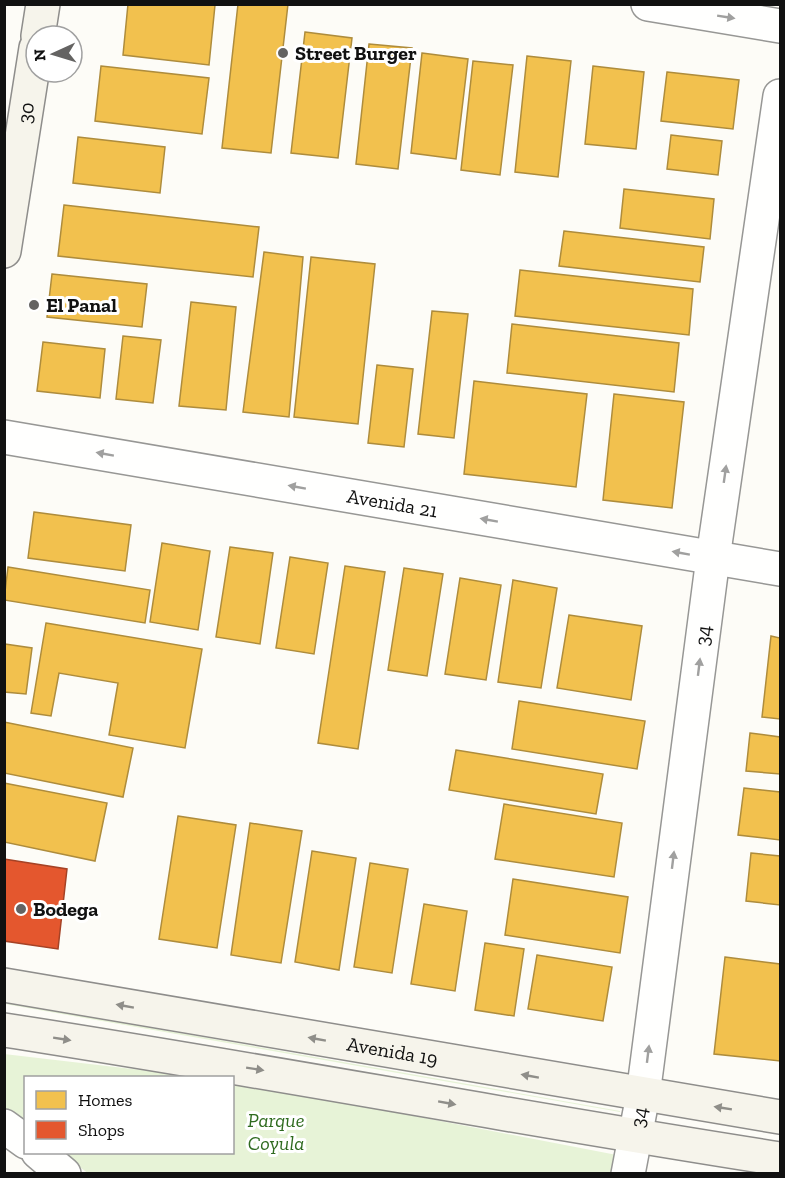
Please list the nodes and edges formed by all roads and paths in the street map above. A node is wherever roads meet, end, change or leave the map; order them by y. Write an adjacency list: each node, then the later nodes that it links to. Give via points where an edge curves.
1 (43, 4): 3 (main road)
2 (648, 4): 4 (street, one-way to 4)
3 (40, 24)
4 (780, 26)
5 (30, 84): 7 (main road, 30)
6 (780, 96): 9 (street, 34, one-way to 6)
7 (4, 251)
8 (4, 437): 9 (street, Avenida 21, one-way to 8)
9 (713, 558): 10 (street, Avenida 21); 13 (street, 34, one-way to 9)
10 (780, 569)
11 (4, 986): 13 (main road, Avenida 19, one-way to 11)
12 (4, 1030): 16 (main road, Avenida 19, one-way to 16)
13 (643, 1095): 14 (main road, Avenida 19, one-way to 13); 16 (street, 34)
14 (780, 1117)
15 (4, 1126): 17 (street)
16 (634, 1136): 19 (main road, Avenida 19); 21 (street, 34)
17 (24, 1141)
18 (40, 1154): 20 (street)
19 (780, 1159)
20 (64, 1173)
21 (628, 1173)

